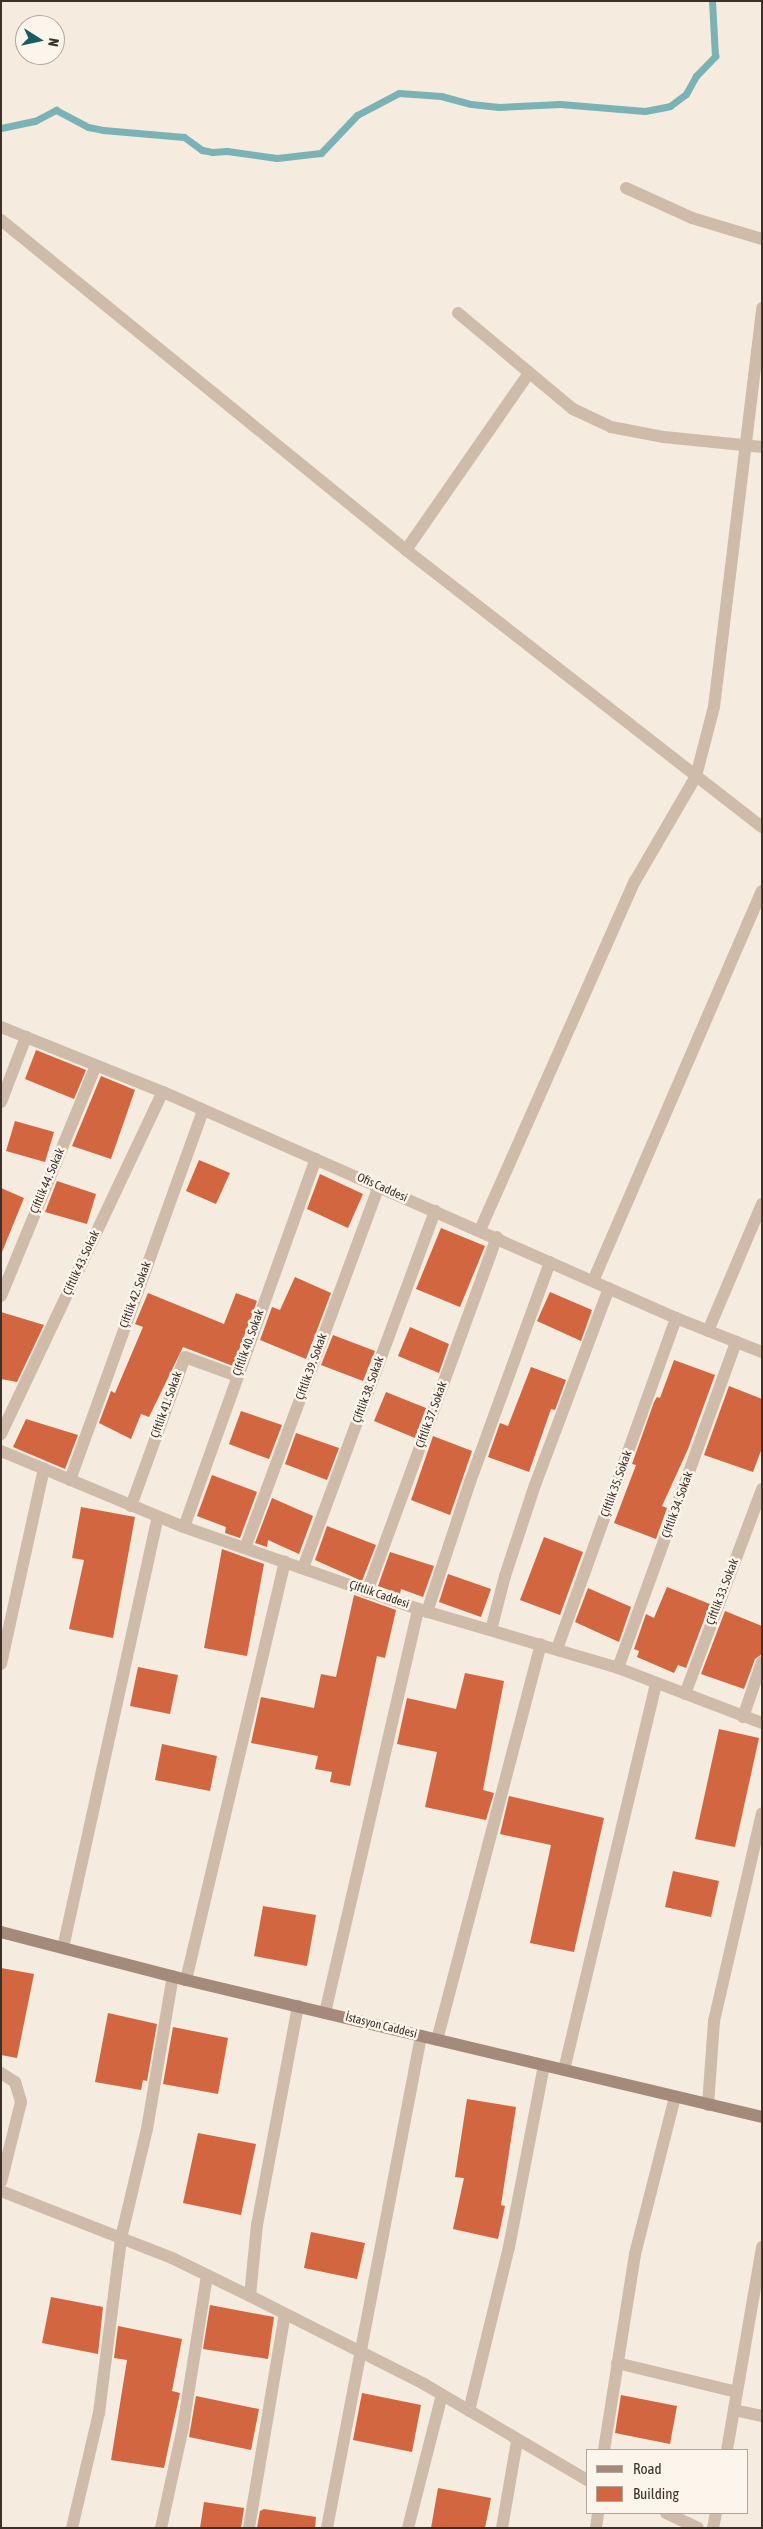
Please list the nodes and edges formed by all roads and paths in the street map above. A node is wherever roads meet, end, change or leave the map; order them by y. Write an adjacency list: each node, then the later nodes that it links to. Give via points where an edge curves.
1 (626, 188): 3 (street, via 692,218)
2 (1, 220): 9 (street)
3 (762, 239)
4 (762, 308): 7 (street)
5 (458, 313): 6 (street)
6 (529, 373): 7 (street, via 573,409 611,427 664,437); 9 (street)
7 (746, 444): 8 (street); 10 (street, via 714,707)
8 (762, 447)
9 (406, 550): 10 (street)
10 (696, 776): 11 (street); 23 (street, via 636,881)
11 (762, 826)
12 (762, 892): 26 (street)
13 (1, 1027): 14 (street, Ofis Caddesi)
14 (26, 1037): 15 (street, Ofis Caddesi); 17 (street)
15 (96, 1066): 16 (street, Ofis Caddesi); 28 (street, Çiftlik 44. Sokak)
16 (163, 1092): 18 (street, Ofis Caddesi); 34 (street, Çiftlik 43. Sokak)
17 (1, 1102)
18 (203, 1111): 19 (street, Ofis Caddesi); 37 (street, Çiftlik 42. Sokak)
19 (316, 1159): 20 (street, Ofis Caddesi); 33 (street, Çiftlik 40. Sokak)
20 (379, 1186): 22 (street, Ofis Caddesi); 42 (street, Çiftlik 39. Sokak)
21 (762, 1204): 30 (street)
22 (435, 1211): 23 (street, Ofis Caddesi); 44 (street, Çiftlik 38. Sokak)
23 (480, 1230): 24 (street, Ofis Caddesi)
24 (496, 1237): 25 (street, Ofis Caddesi); 45 (street, Çiftlik 37. Sokak)
25 (550, 1262): 26 (street, Ofis Caddesi); 46 (street)
26 (593, 1281): 27 (street, Ofis Caddesi)
27 (609, 1288): 29 (street, Ofis Caddesi); 47 (street, via 535,1485 505,1576)
28 (1, 1296)
29 (676, 1318): 30 (street, Ofis Caddesi); 49 (street, Çiftlik 35. Sokak)
30 (708, 1330): 31 (street, Ofis Caddesi)
31 (736, 1342): 32 (street, Ofis Caddesi); 52 (street, Çiftlik 34. Sokak)
32 (762, 1352)
33 (237, 1376): 39 (street, Çiftlik 41. Sokak, via 185,1357); 41 (street, Çiftlik 40. Sokak)
34 (1, 1434)
35 (1, 1451): 36 (street, Çiftlik Caddesi)
36 (44, 1469): 37 (street, Çiftlik Caddesi); 51 (street)
37 (70, 1480): 39 (street, Çiftlik Caddesi)
38 (762, 1489): 54 (street, Çiftlik 33. Sokak)
39 (131, 1506): 40 (street, Çiftlik Caddesi)
40 (158, 1517): 41 (street, Çiftlik Caddesi); 59 (street)
41 (184, 1527): 42 (street, Çiftlik Caddesi)
42 (244, 1548): 43 (street, Çiftlik Caddesi)
43 (285, 1562): 44 (street, Çiftlik Caddesi); 61 (street)
44 (303, 1568): 45 (street, Çiftlik Caddesi)
45 (367, 1592): 46 (street, Çiftlik Caddesi)
46 (422, 1610): 47 (street, Çiftlik Caddesi); 63 (street)
47 (492, 1630): 48 (street, Çiftlik Caddesi)
48 (541, 1644): 49 (street, Çiftlik Caddesi); 65 (street)
49 (557, 1650): 52 (street, Çiftlik Caddesi)
50 (762, 1662): 55 (street)
51 (1, 1664)
52 (618, 1668): 53 (street, Çiftlik Caddesi)
53 (656, 1683): 54 (street, Çiftlik Caddesi); 67 (street)
54 (685, 1694): 55 (street, Çiftlik Caddesi)
55 (743, 1717): 56 (street, Çiftlik Caddesi)
56 (762, 1723)
57 (762, 1813): 70 (street, via 714,2021)
58 (1, 1932): 59 (main road, İstasyon Caddesi)
59 (63, 1948): 60 (main road, İstasyon Caddesi)
60 (173, 1976): 61 (main road, İstasyon Caddesi); 74 (street, via 147,2129)
61 (186, 1980): 62 (main road, İstasyon Caddesi)
62 (298, 2006): 63 (main road, İstasyon Caddesi); 77 (street, via 257,2225)
63 (325, 2013): 64 (main road, İstasyon Caddesi)
64 (421, 2036): 65 (main road, İstasyon Caddesi); 79 (street)
65 (437, 2040): 66 (main road, İstasyon Caddesi)
66 (544, 2065): 67 (main road, İstasyon Caddesi); 84 (street, via 510,2247)
67 (564, 2070): 69 (main road, İstasyon Caddesi)
68 (1, 2073): 72 (street, via 15,2082 21,2102)
69 (675, 2096): 70 (main road, İstasyon Caddesi); 80 (street, via 635,2254)
70 (708, 2104): 71 (main road, İstasyon Caddesi)
71 (762, 2117)
72 (1, 2182)
73 (1, 2191): 74 (street)
74 (121, 2238): 76 (street); 94 (street, via 99,2413)
75 (762, 2247): 81 (street)
76 (207, 2276): 77 (street); 95 (street, via 183,2427)
77 (250, 2296): 78 (street)
78 (285, 2314): 79 (street); 96 (street)
79 (359, 2352): 82 (street); 97 (street)
80 (617, 2363): 81 (street); 87 (street)
81 (737, 2392): 83 (street)
82 (442, 2395): 84 (street); 98 (street)
83 (734, 2410): 85 (street); 88 (street)
84 (469, 2411): 86 (street)
85 (762, 2416)
86 (517, 2441): 89 (street); 99 (street)
87 (604, 2449)
88 (727, 2449)
89 (586, 2479)
90 (598, 2514): 100 (street)
91 (668, 2514): 93 (street)
92 (716, 2514): 101 (street)
93 (692, 2526)
94 (72, 2528)
95 (161, 2528)
96 (248, 2528)
97 (327, 2528)
98 (408, 2528)
99 (502, 2528)
100 (596, 2528)
101 (713, 2528)

